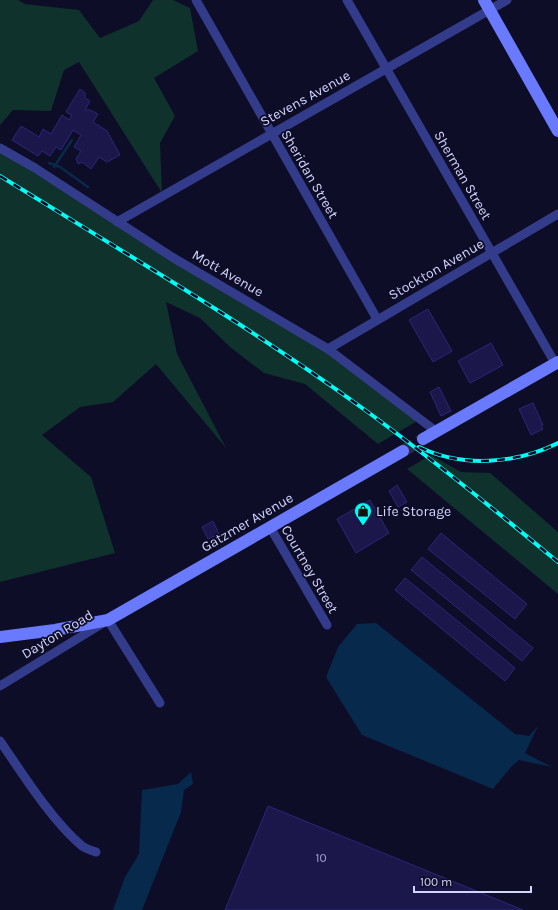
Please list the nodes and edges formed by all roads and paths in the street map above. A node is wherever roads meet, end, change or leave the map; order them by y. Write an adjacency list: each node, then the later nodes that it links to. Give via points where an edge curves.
1 (196, 0): 7 (street, Sheridan Street)
2 (347, 0): 5 (street, Sherman Street)
3 (507, 0): 4 (street, Stevens Avenue)
4 (487, 5): 5 (street, Stevens Avenue); 6 (street)
5 (386, 69): 7 (street, Stevens Avenue); 11 (street, Sherman Street)
6 (558, 131)
7 (271, 134): 10 (street, Stevens Avenue); 12 (street, Sheridan Street)
8 (0, 148): 10 (street, Mott Avenue)
9 (558, 214): 11 (street, Stockton Avenue)
10 (117, 222): 13 (street, Mott Avenue)
11 (491, 253): 12 (street, Stockton Avenue); 14 (street, Sherman Street)
12 (376, 319): 13 (street, Stockton Avenue)
13 (328, 349): 15 (street, Mott Avenue)
14 (556, 363): 15 (street)
15 (436, 432): 16 (street)
16 (423, 439)
17 (403, 451): 18 (street, Gatzmer Avenue)
18 (270, 527): 19 (street, Gatzmer Avenue); 20 (street, Courtney Street)
19 (108, 620): 21 (street, Gatzmer Avenue); 22 (street, Dayton Road); 23 (street)
20 (327, 625)
21 (0, 637)
22 (0, 686)
23 (160, 704)
24 (0, 741): 25 (street, via 66,830 83,847)
25 (96, 852)

